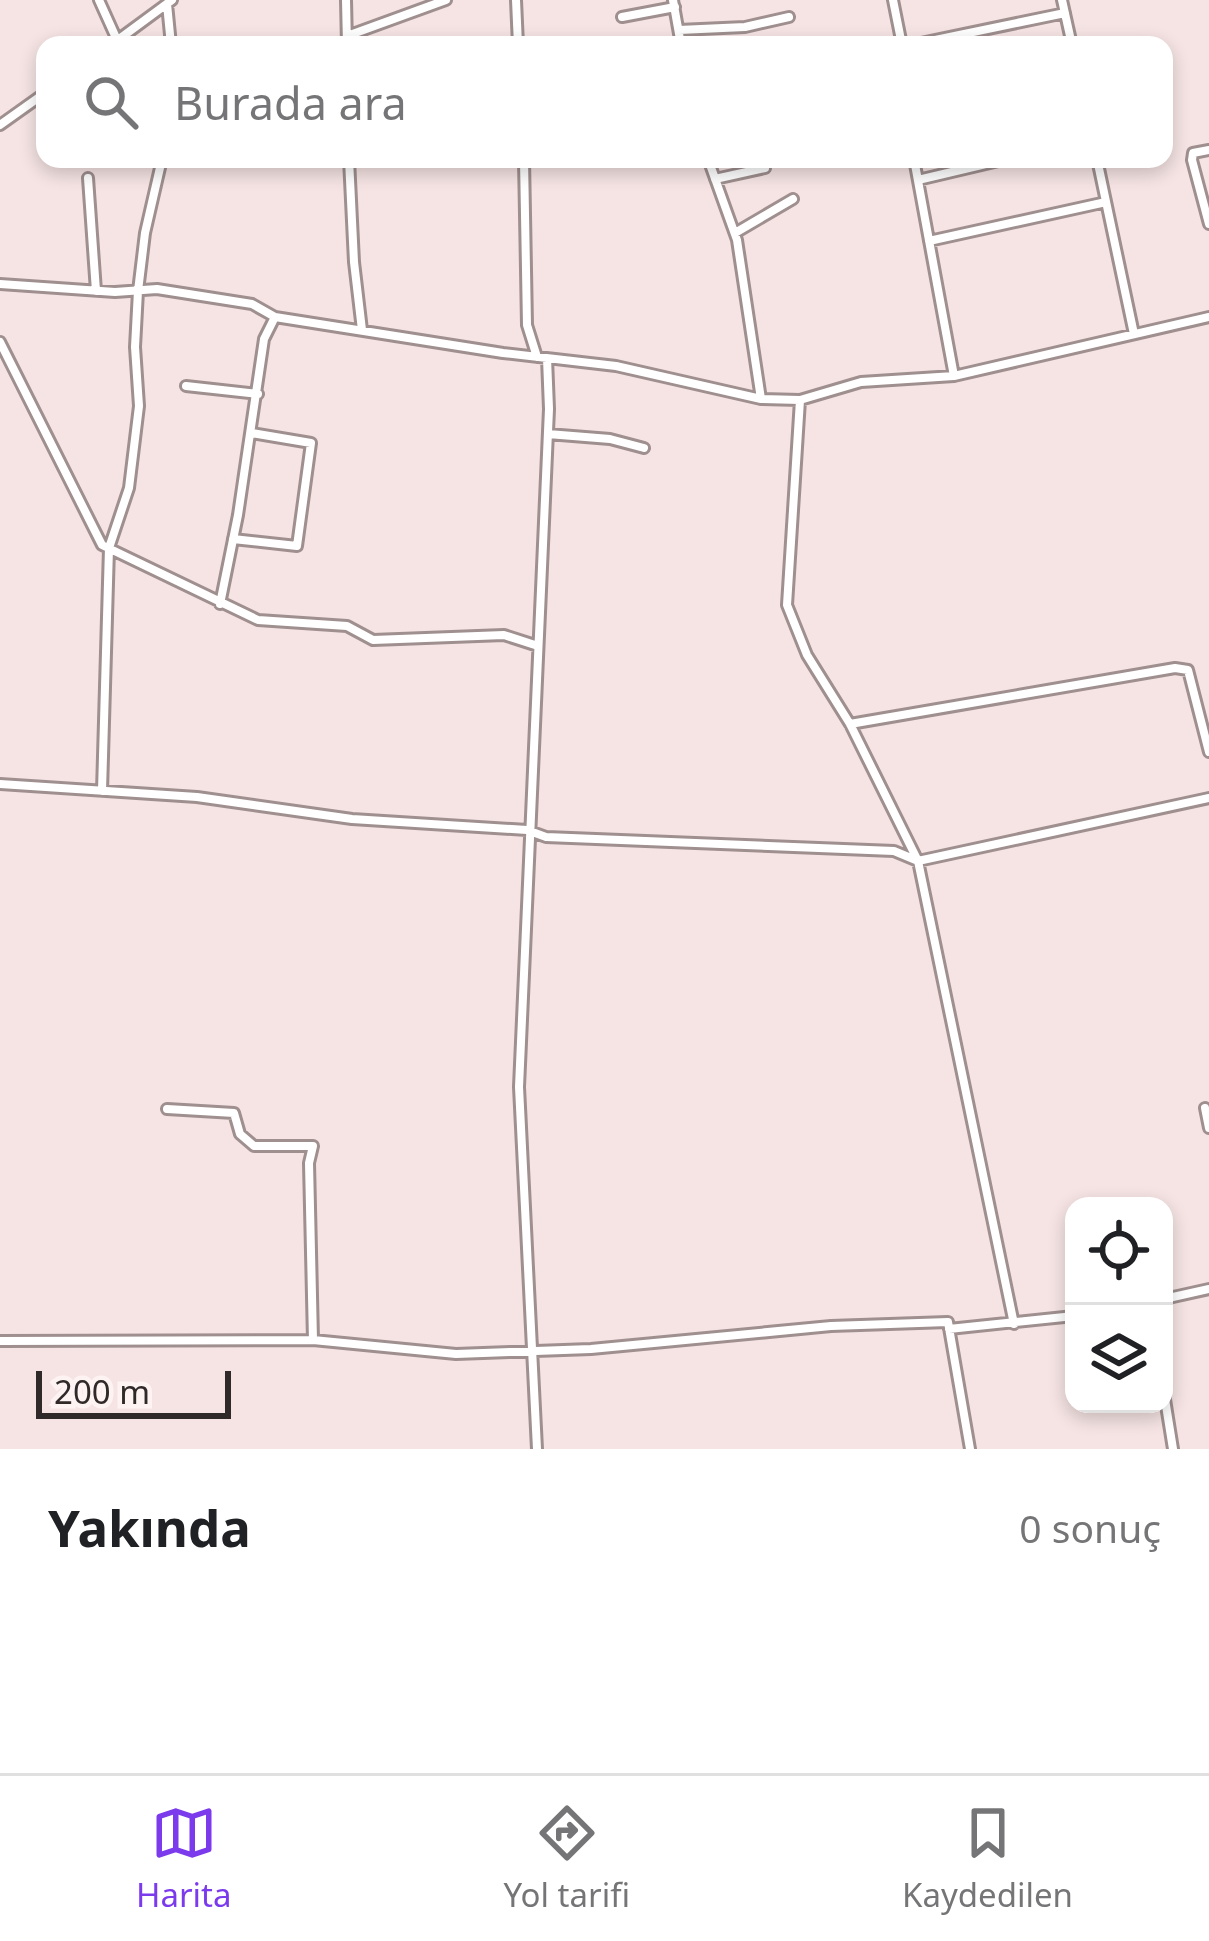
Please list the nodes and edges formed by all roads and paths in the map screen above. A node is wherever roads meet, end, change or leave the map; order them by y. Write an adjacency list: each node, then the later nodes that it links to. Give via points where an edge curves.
1 (99, 0): 13 (street)
2 (346, 0): 16 (street)
3 (446, 0): 17 (street)
4 (516, 0): 18 (street)
5 (893, 0): 20 (street)
6 (1062, 0): 9 (street)
7 (164, 3): 14 (street); 15 (street)
8 (674, 4): 10 (street); 12 (street)
9 (1065, 13): 21 (street); 22 (street)
10 (622, 17)
11 (789, 17): 12 (street)
12 (679, 30): 19 (street)
13 (112, 36)
14 (123, 36)
15 (170, 36)
16 (347, 36)
17 (357, 36)
18 (518, 36)
19 (680, 36)
20 (900, 36)
21 (954, 36)
22 (1070, 36)
23 (36, 99): 24 (street)
24 (0, 125)
25 (1209, 150): 39 (street, via 1192,160)
26 (160, 168): 43 (street)
27 (349, 168): 47 (street)
28 (524, 168): 50 (street, via 527,326)
29 (712, 168): 35 (street)
30 (765, 168): 35 (street)
31 (916, 168): 36 (street)
32 (969, 168): 36 (street)
33 (1098, 168): 38 (street)
34 (88, 178): 44 (street)
35 (716, 179): 40 (street)
36 (918, 180): 41 (street)
37 (793, 200): 40 (street)
38 (1106, 202): 41 (street); 48 (street)
39 (1209, 224)
40 (735, 233): 54 (street)
41 (929, 241): 51 (street)
42 (0, 284): 44 (street)
43 (138, 290): 44 (street); 45 (street, via 253,304); 60 (street, via 136,426 125,506)
44 (96, 291)
45 (275, 317): 47 (street); 53 (street)
46 (1209, 317): 48 (street)
47 (362, 330): 50 (street)
48 (1134, 334): 51 (street)
49 (0, 342): 60 (street, via 87,521)
50 (542, 358): 54 (street); 57 (street)
51 (954, 376): 55 (street, via 861,382)
52 (186, 386): 53 (street)
53 (258, 394): 56 (street)
54 (761, 399): 55 (street)
55 (800, 400): 63 (street, via 787,605)
56 (252, 433): 59 (street); 59 (street, via 311,443 297,546)
57 (548, 434): 58 (street); 62 (street)
58 (644, 448)
59 (233, 539): 61 (street)
60 (109, 548): 61 (street); 66 (street)
61 (220, 604): 62 (street, via 258,620 347,626 373,640 505,635)
62 (538, 646): 68 (street)
63 (850, 724): 64 (street, via 1175,668 1188,670); 69 (street)
64 (1209, 752)
65 (0, 784): 66 (street)
66 (102, 791): 68 (street, via 352,820)
67 (1209, 798): 69 (street)
68 (527, 830): 69 (street, via 893,851); 80 (street, via 519,1087)
69 (918, 861): 76 (street)
70 (1205, 1108): 72 (street)
71 (166, 1109): 78 (street, via 234,1114 254,1146 313,1146)
72 (1209, 1128)
73 (1209, 1289): 74 (street)
74 (1173, 1297)
75 (1065, 1317): 76 (street)
76 (1014, 1324): 77 (street)
77 (949, 1329): 80 (street, via 948,1322 831,1326); 83 (street)
78 (313, 1340): 79 (street); 80 (street, via 457,1354)
79 (0, 1341)
80 (532, 1352): 82 (street)
81 (1167, 1413): 84 (street)
82 (537, 1449)
83 (970, 1449)
84 (1173, 1449)

